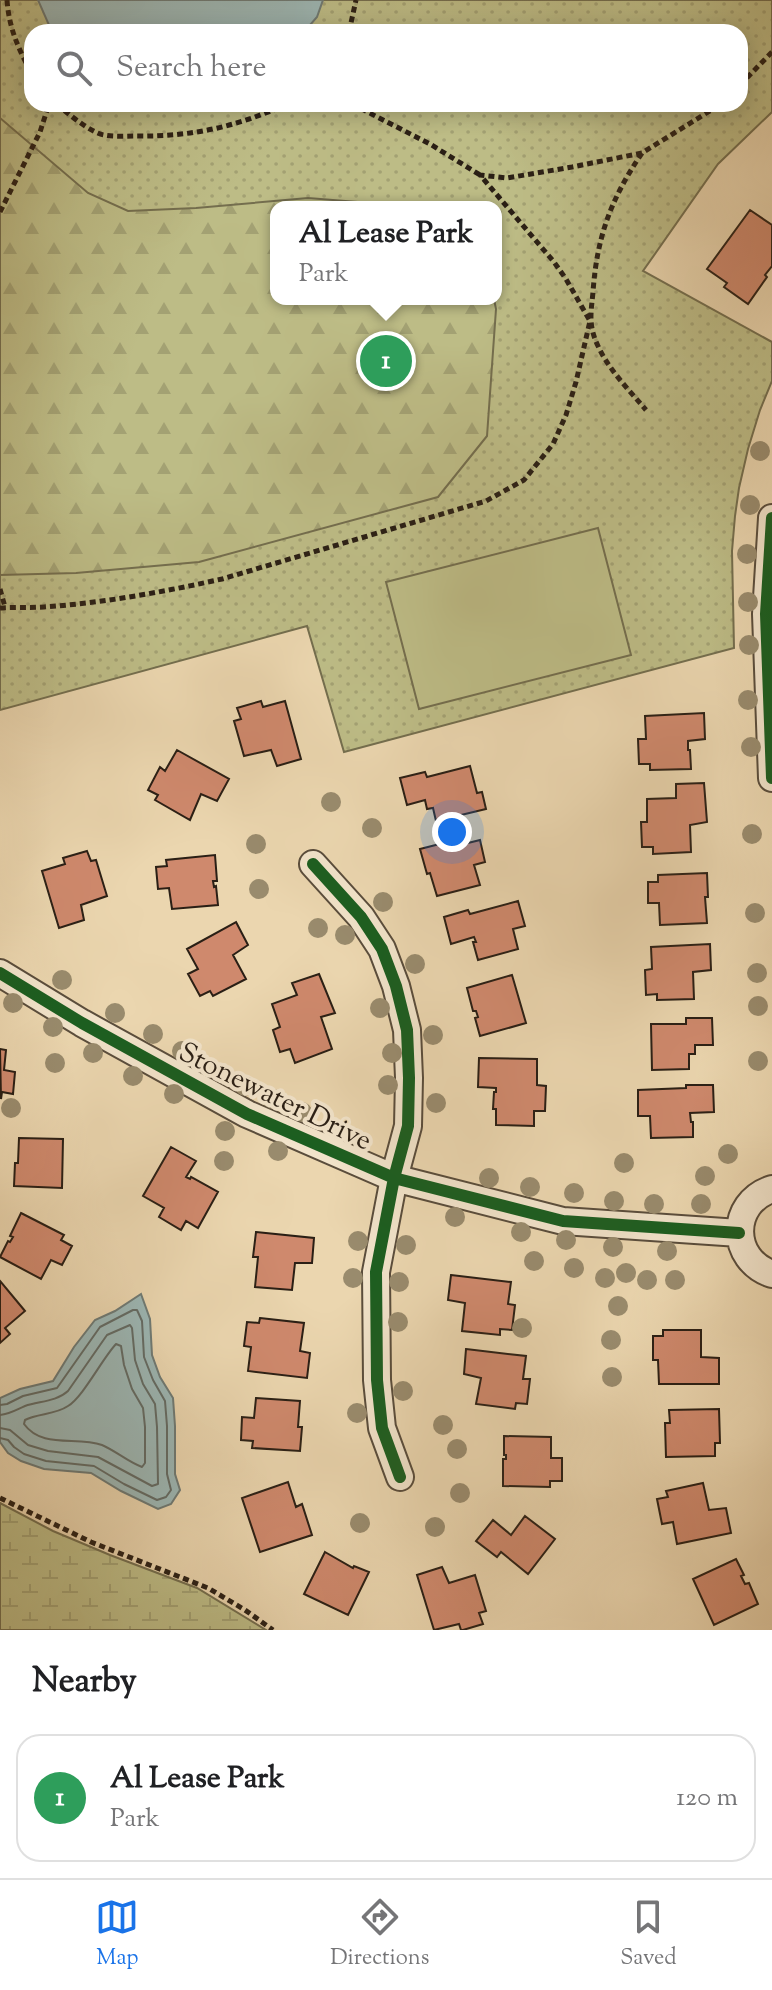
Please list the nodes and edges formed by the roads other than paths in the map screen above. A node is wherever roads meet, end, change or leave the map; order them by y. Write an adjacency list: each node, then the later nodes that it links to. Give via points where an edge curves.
1 (772, 518): 2 (street, via 766,614)
2 (772, 778)
3 (313, 864): 5 (street, via 361,917 382,949 396,986 407,1030 409,1078 408,1126)
4 (0, 973): 5 (street, Stonewater Drive, via 247,1114)
5 (394, 1178): 7 (street, Stonewater Drive, via 563,1221); 9 (street, via 376,1272 377,1380 382,1428)
6 (772, 1189): 7 (street, via 752,1200)
7 (739, 1233): 8 (street, via 754,1264)
8 (772, 1274)
9 (400, 1477)

